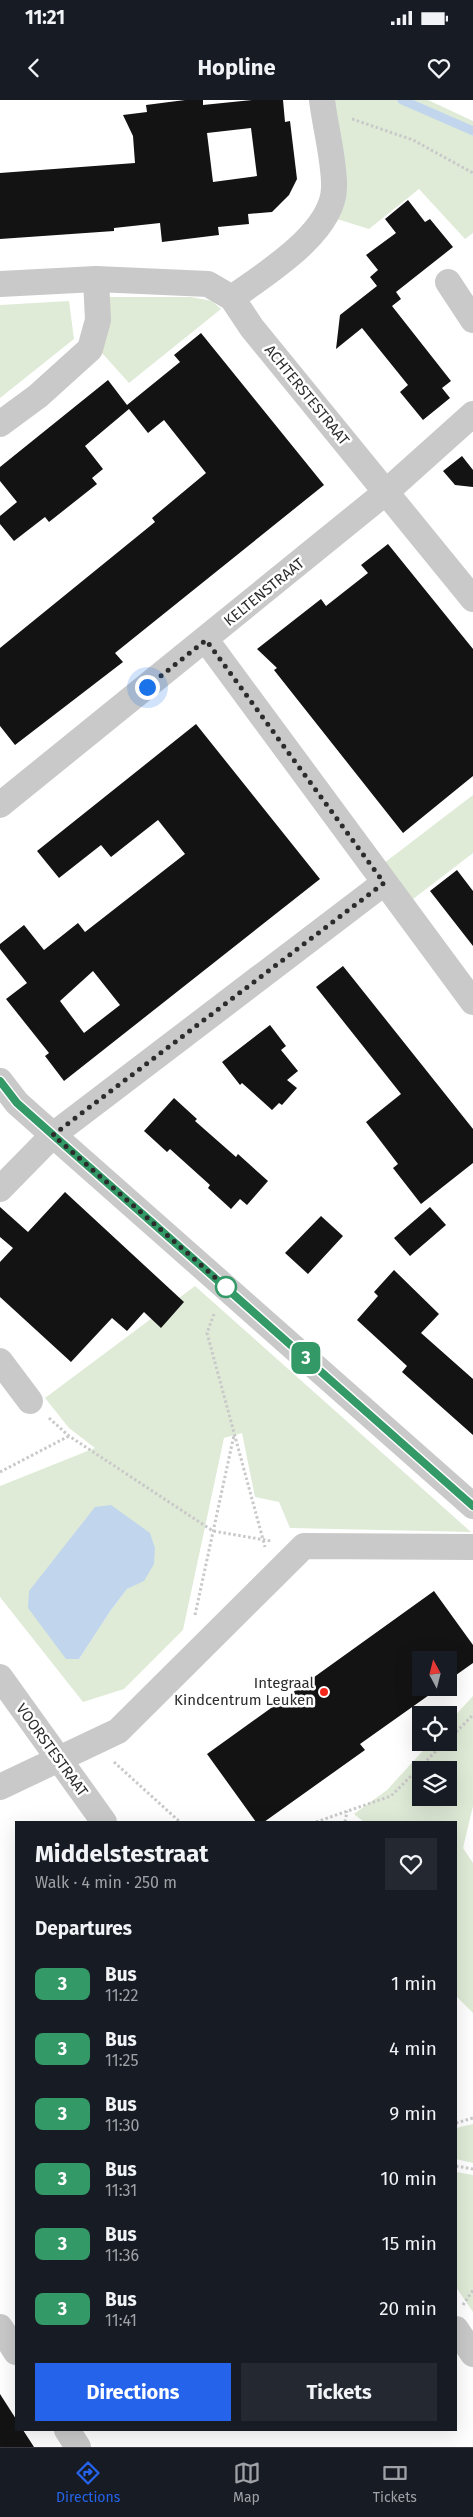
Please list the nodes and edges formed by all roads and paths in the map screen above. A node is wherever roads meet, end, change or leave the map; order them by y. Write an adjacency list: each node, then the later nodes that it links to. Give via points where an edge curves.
1 (323, 104): 2 (path, via 413,140); 6 (street, via 334,189 324,220 293,254)
2 (473, 173)
3 (96, 279): 5 (street, ACHTERSTESTRAAT); 6 (street, ACHTERSTESTRAAT, via 190,281 208,284); 9 (street, via 98,320 90,348 38,396)
4 (448, 282): 7 (street)
5 (0, 284)
6 (232, 298): 10 (street, ACHTERSTESTRAAT, via 252,328)
7 (473, 320)
8 (473, 414): 10 (street, KELTENSTRAAT)
9 (0, 424)
10 (386, 492): 11 (street, ACHTERSTESTRAAT); 12 (street, KELTENSTRAAT)
11 (473, 598)
12 (206, 640): 13 (street, KELTENSTRAAT); 14 (street)
13 (0, 805)
14 (384, 883): 15 (street); 17 (street)
15 (473, 1002)
16 (0, 1081): 17 (street, via 17,1103)
17 (53, 1135): 18 (street); 19 (street)
18 (0, 1189)
19 (225, 1287): 22 (path, via 207,1333); 25 (street)
20 (0, 1361): 21 (street)
21 (30, 1400): 23 (path)
22 (234, 1435): 26 (path); 27 (path)
23 (69, 1436): 24 (path); 26 (path)
24 (0, 1472)
25 (473, 1506)
26 (213, 1532): 27 (path); 31 (path)
27 (264, 1540): 28 (path); 30 (path)
28 (304, 1546): 29 (street); 30 (street)
29 (473, 1547)
30 (274, 1576): 35 (street, via 118,1731)
31 (194, 1618)
32 (0, 1677): 37 (street, VOORSTESTRAAT)
33 (473, 1715): 34 (path)
34 (457, 1731)
35 (92, 1742): 37 (street); 41 (path)
36 (436, 1751): 39 (path, via 391,1796)
37 (59, 1758): 38 (street); 40 (street, VOORSTESTRAAT)
38 (0, 1787)
39 (347, 1811): 42 (path); 43 (path)
40 (103, 1821)
41 (179, 1821)
42 (319, 1821)
43 (345, 1821)
44 (473, 2118): 45 (path)
45 (457, 2123)
46 (457, 2166): 47 (path)
47 (473, 2169)
48 (0, 2327): 50 (street)
49 (457, 2331): 51 (street)
50 (15, 2350)
51 (473, 2354)
52 (68, 2431): 53 (street)
53 (78, 2447)

